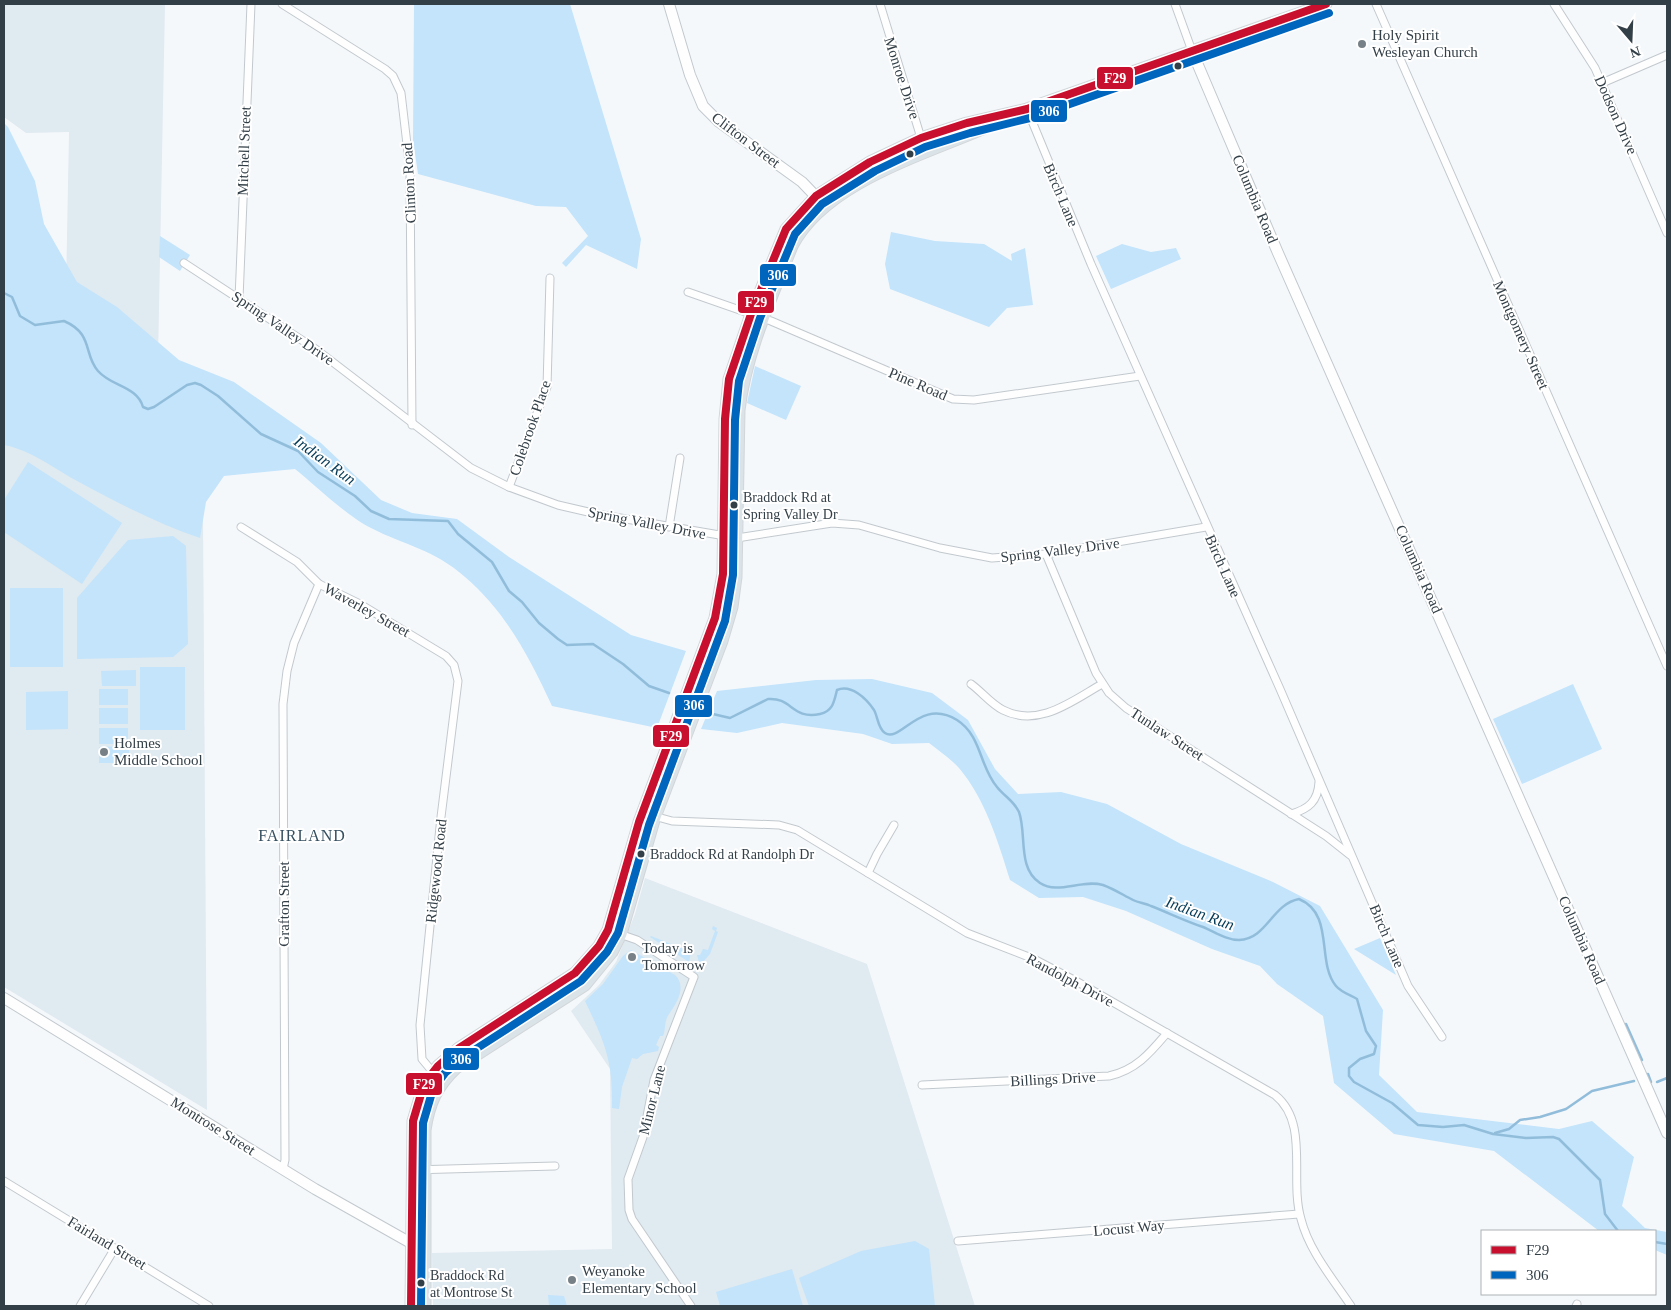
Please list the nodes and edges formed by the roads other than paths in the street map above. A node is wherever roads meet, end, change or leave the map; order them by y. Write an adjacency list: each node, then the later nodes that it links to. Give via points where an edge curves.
1 (251, 4): 22 (street, Mitchell Street)
2 (282, 4): 26 (street, Clinton Road, via 385,69 402,93 410,170)
3 (669, 4): 15 (street, Clifton Street, via 690,75 704,106 719,122 779,164)
4 (880, 4): 13 (street, Monroe Drive)
5 (1175, 4): 9 (street, Columbia Road)
6 (1326, 4): 9 (main road)
7 (1376, 4): 37 (street, Montgomery Street)
8 (1554, 4): 11 (street, Dodson Drive)
9 (1192, 51): 12 (main road); 55 (street, Columbia Road)
10 (1667, 55): 11 (street)
11 (1602, 82): 17 (street, Dodson Drive)
12 (1027, 109): 13 (main road); 14 (main road); 25 (street, Birch Lane, via 1064,203)
13 (921, 138): 14 (street, Monroe Drive); 15 (main road, via 870,162)
14 (925, 151): 16 (main road, via 891,166)
15 (816, 196): 16 (street, Clifton Street); 23 (main road, via 786,229)
16 (824, 206): 24 (main road, via 799,232)
17 (1665, 223): 18 (street, Dodson Drive)
18 (1667, 233)
19 (184, 264): 22 (street, Spring Valley Drive)
20 (550, 278): 28 (street, Colebrook Place, via 547,387)
21 (688, 292): 23 (street, Pine Road)
22 (239, 299): 26 (street, Spring Valley Drive, via 348,372)
23 (752, 314): 24 (street, Pine Road); 32 (main road, via 735,358 727,398)
24 (764, 318): 25 (street, Pine Road, via 953,399 974,400); 33 (main road, via 750,354 739,410)
25 (1140, 376): 31 (street, Birch Lane)
26 (412, 425): 28 (street, Spring Valley Drive, via 471,468)
27 (680, 458): 30 (street)
28 (509, 487): 30 (street, Spring Valley Drive, via 558,505)
29 (241, 527): 35 (street, Waverley Street, via 298,562)
30 (669, 527): 32 (street, Spring Valley Drive)
31 (1206, 527): 34 (street, Spring Valley Drive); 40 (street, Birch Lane)
32 (724, 536): 33 (street, Spring Valley Drive); 41 (main road, via 723,574 715,618)
33 (737, 538): 34 (street, Spring Valley Drive, via 848,523 975,556 1005,558); 43 (main road, via 735,590 728,624)
34 (1046, 554): 39 (street, Tunlaw Street)
35 (319, 584): 36 (street, Waverley Street, via 360,604); 57 (street, Grafton Street, via 294,643 283,704)
36 (446, 656): 52 (street, Ridgewood Road, via 454,666 458,681 420,1025 420,1053)
37 (1667, 666)
38 (971, 684): 39 (street, via 1003,710 1028,718 1051,712)
39 (1102, 684): 42 (street, Tunlaw Street, via 1126,708)
40 (1319, 780): 42 (street, via 1313,803); 45 (street, Birch Lane)
41 (643, 813): 43 (street, Randolph Drive); 47 (main road)
42 (1291, 814): 45 (street, Tunlaw Street)
43 (655, 817): 46 (street, Randolph Drive, via 688,823 766,824 790,828); 48 (main road)
44 (894, 826): 46 (street)
45 (1354, 859): 51 (street, Birch Lane, via 1408,986)
46 (868, 873): 50 (street, Randolph Drive, via 967,932 1034,959)
47 (608, 930): 48 (street, Minor Lane); 52 (main road, via 599,946 575,973 459,1048)
48 (621, 934): 53 (main road, via 612,952 585,985 456,1068); 70 (street, Minor Lane, via 637,940 694,977 654,1080 641,1142 627,1187 632,1219)
49 (4, 998): 57 (street, Montrose Street)
50 (1167, 1033): 54 (street, Billings Drive, via 1142,1061 1122,1073 1109,1076); 61 (street, Randolph Drive, via 1267,1089 1288,1107 1295,1132)
51 (1442, 1037)
52 (432, 1072): 53 (street, Ridgewood Road); 58 (main road, via 416,1106)
53 (441, 1082): 59 (main road, via 427,1115)
54 (922, 1085)
55 (1667, 1133)
56 (555, 1166): 59 (street)
57 (283, 1169): 63 (street, Montrose Street)
58 (412, 1170): 59 (street); 63 (main road)
59 (426, 1170): 65 (main road)
60 (4, 1181): 64 (street, Fairland Street)
61 (1299, 1214): 62 (street, Locust Way); 71 (street, Randolph Drive, via 1312,1245)
62 (958, 1241)
63 (411, 1244): 65 (street, Montrose Street); 68 (main road)
64 (115, 1248): 66 (street); 67 (street, Fairland Street)
65 (425, 1251): 69 (main road)
66 (80, 1306)
67 (209, 1306)
68 (411, 1306)
69 (425, 1306)
70 (691, 1306)
71 (1351, 1306)

